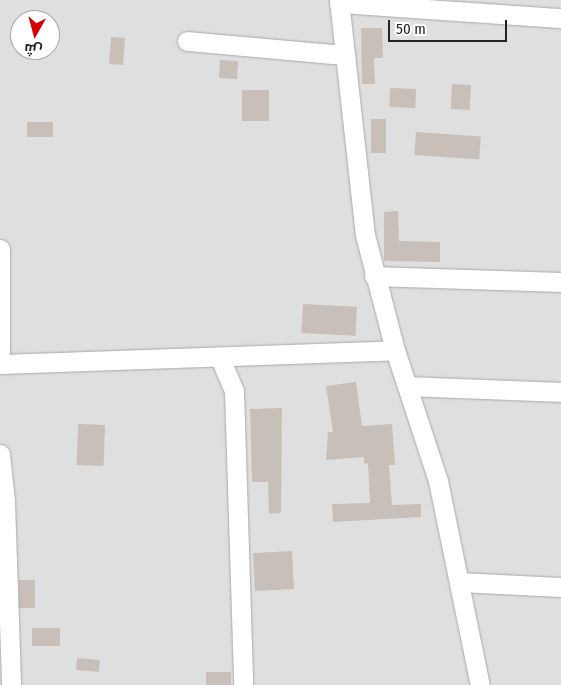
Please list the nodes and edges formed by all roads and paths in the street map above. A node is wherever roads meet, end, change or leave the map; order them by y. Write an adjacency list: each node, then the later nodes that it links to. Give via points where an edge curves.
1 (339, 1): 2 (street); 4 (street)
2 (561, 18)
3 (188, 41): 4 (street)
4 (345, 55): 6 (street, via 365,235)
5 (0, 248): 9 (street)
6 (374, 276): 7 (street); 8 (street)
7 (561, 282)
8 (395, 350): 10 (street); 12 (street)
9 (0, 352)
10 (220, 358): 11 (street); 19 (street, via 234,391)
11 (0, 364)
12 (408, 386): 13 (street); 16 (street, via 438,481)
13 (561, 392)
14 (0, 454): 15 (street)
15 (4, 569): 18 (street)
16 (459, 582): 17 (street); 20 (street)
17 (561, 587)
18 (11, 685)
19 (243, 685)
20 (480, 685)

